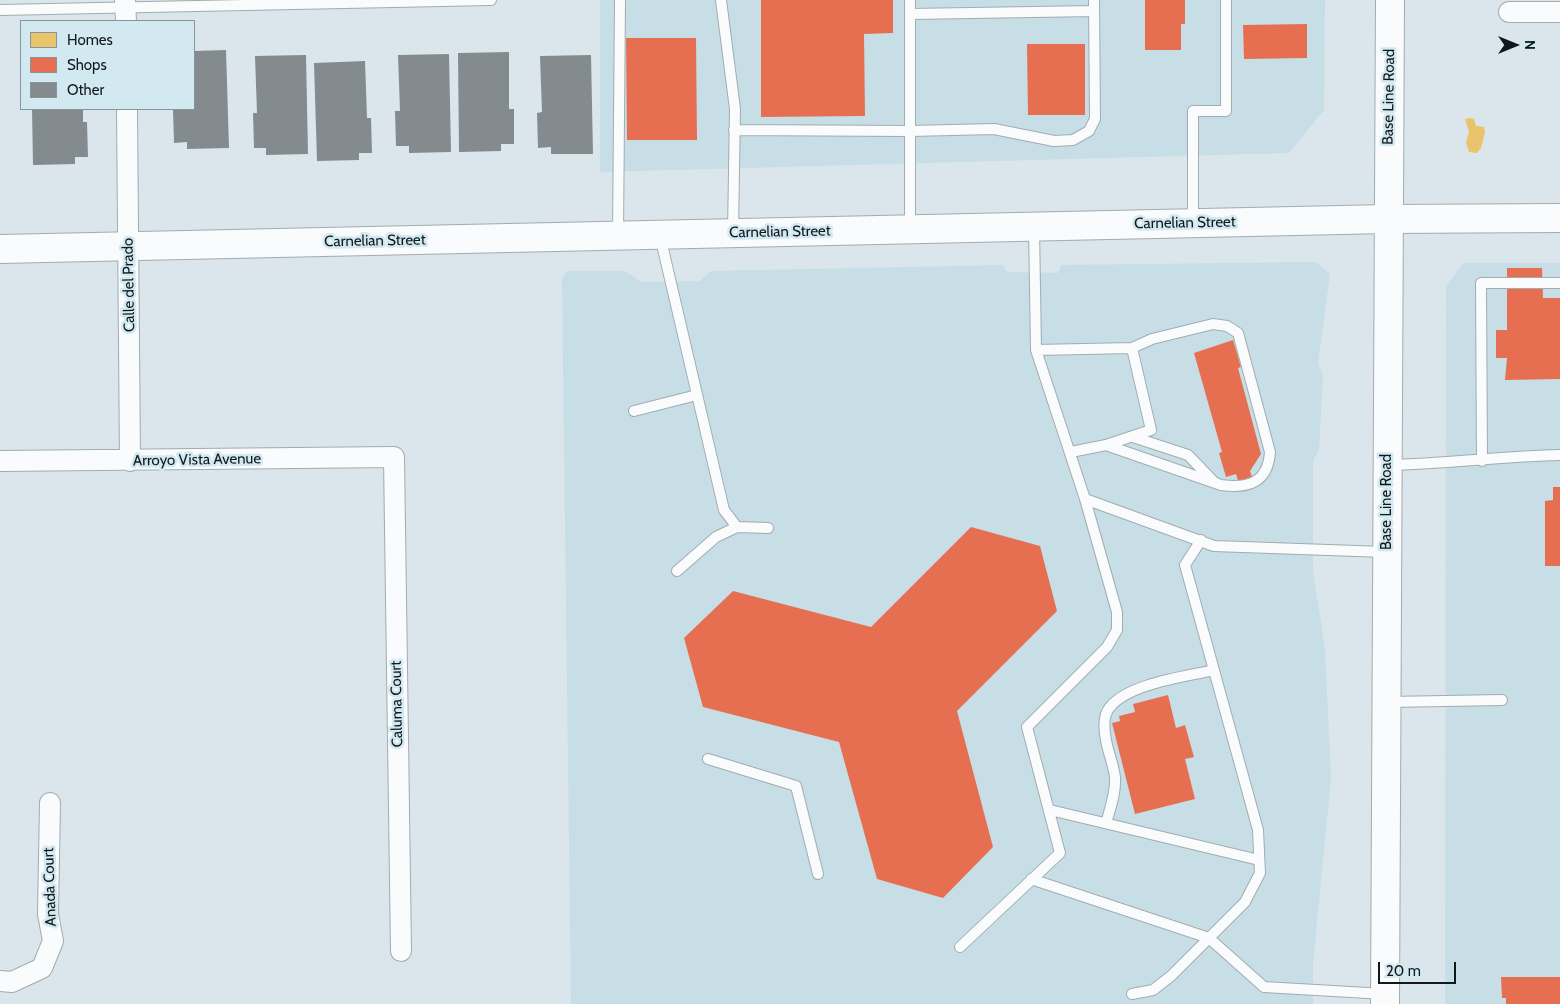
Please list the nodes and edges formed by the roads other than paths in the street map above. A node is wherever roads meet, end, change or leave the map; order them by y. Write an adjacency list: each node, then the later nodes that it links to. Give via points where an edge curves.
1 (492, 0): 8 (lane)
2 (620, 0): 23 (lane)
3 (721, 0): 14 (lane, via 735,110)
4 (910, 0): 12 (lane)
5 (1226, 0): 18 (lane, via 1226,111 1193,111)
6 (1390, 0): 17 (main road, Base Line Road)
7 (1094, 5): 12 (lane); 15 (lane, via 1095,120 1089,131 1072,140 1054,141 994,129)
8 (126, 9): 9 (lane)
9 (0, 10)
10 (1509, 12): 11 (street)
11 (1560, 12)
12 (910, 14): 15 (lane)
13 (127, 110): 24 (street, Calle del Prado)
14 (734, 130): 15 (lane); 21 (lane)
15 (910, 131): 20 (lane)
16 (1560, 218): 17 (main road, Carnelian Street)
17 (1388, 219): 18 (main road, Carnelian Street); 39 (main road, Base Line Road)
18 (1193, 223): 19 (main road, Carnelian Street)
19 (1034, 227): 20 (main road, Carnelian Street); 28 (lane)
20 (910, 229): 21 (main road, Carnelian Street)
21 (734, 233): 22 (main road, Carnelian Street)
22 (660, 235): 23 (main road, Carnelian Street); 29 (lane)
23 (618, 236): 24 (main road, Carnelian Street)
24 (129, 247): 25 (main road, Carnelian Street); 36 (street, Calle del Prado)
25 (0, 249)
26 (1560, 283): 37 (lane, via 1480,283)
27 (1132, 348): 28 (lane); 31 (lane, via 1151,430); 40 (lane, via 1152,339 1213,324 1227,326 1238,333 1270,452 1269,466 1249,485 1234,487)
28 (1036, 350): 33 (lane)
29 (697, 395): 30 (lane); 42 (lane, via 724,510)
30 (634, 411)
31 (1132, 436): 32 (lane); 40 (lane, via 1188,454)
32 (1106, 445): 33 (lane); 40 (lane)
33 (1071, 452): 41 (lane)
34 (1560, 456): 37 (lane)
35 (394, 457): 36 (street, Arroyo Vista Avenue); 59 (street, Caluma Court)
36 (130, 461): 38 (street, Arroyo Vista Avenue)
37 (1482, 461): 39 (lane)
38 (0, 462)
39 (1387, 465): 45 (main road, Base Line Road)
40 (1214, 482)
41 (1085, 499): 44 (lane); 52 (lane, via 1117,612 1116,630 1108,647 1027,727)
42 (736, 526): 43 (lane); 46 (lane, via 716,537)
43 (768, 528)
44 (1200, 540): 45 (lane, via 1214,546); 47 (lane, via 1185,565)
45 (1386, 552): 49 (main road, Base Line Road)
46 (677, 571)
47 (1214, 670): 53 (lane, via 1144,687 1122,696 1109,708 1104,722 1115,778); 54 (lane, via 1258,830)
48 (1502, 700): 49 (lane)
49 (1386, 702): 62 (main road, Base Line Road)
50 (708, 759): 55 (lane, via 796,786)
51 (50, 803): 60 (street, Anada Court, via 48,914 53,942 42,968 12,982)
52 (1050, 810): 53 (lane); 56 (lane, via 1060,853)
53 (1106, 823): 54 (lane)
54 (1259, 860): 57 (lane, via 1260,873 1245,902)
55 (818, 874)
56 (1031, 879): 57 (lane); 58 (lane)
57 (1209, 938): 61 (lane, via 1153,990); 62 (lane, via 1264,987)
58 (960, 947)
59 (401, 952)
60 (0, 981)
61 (1132, 994)
62 (1385, 999)

